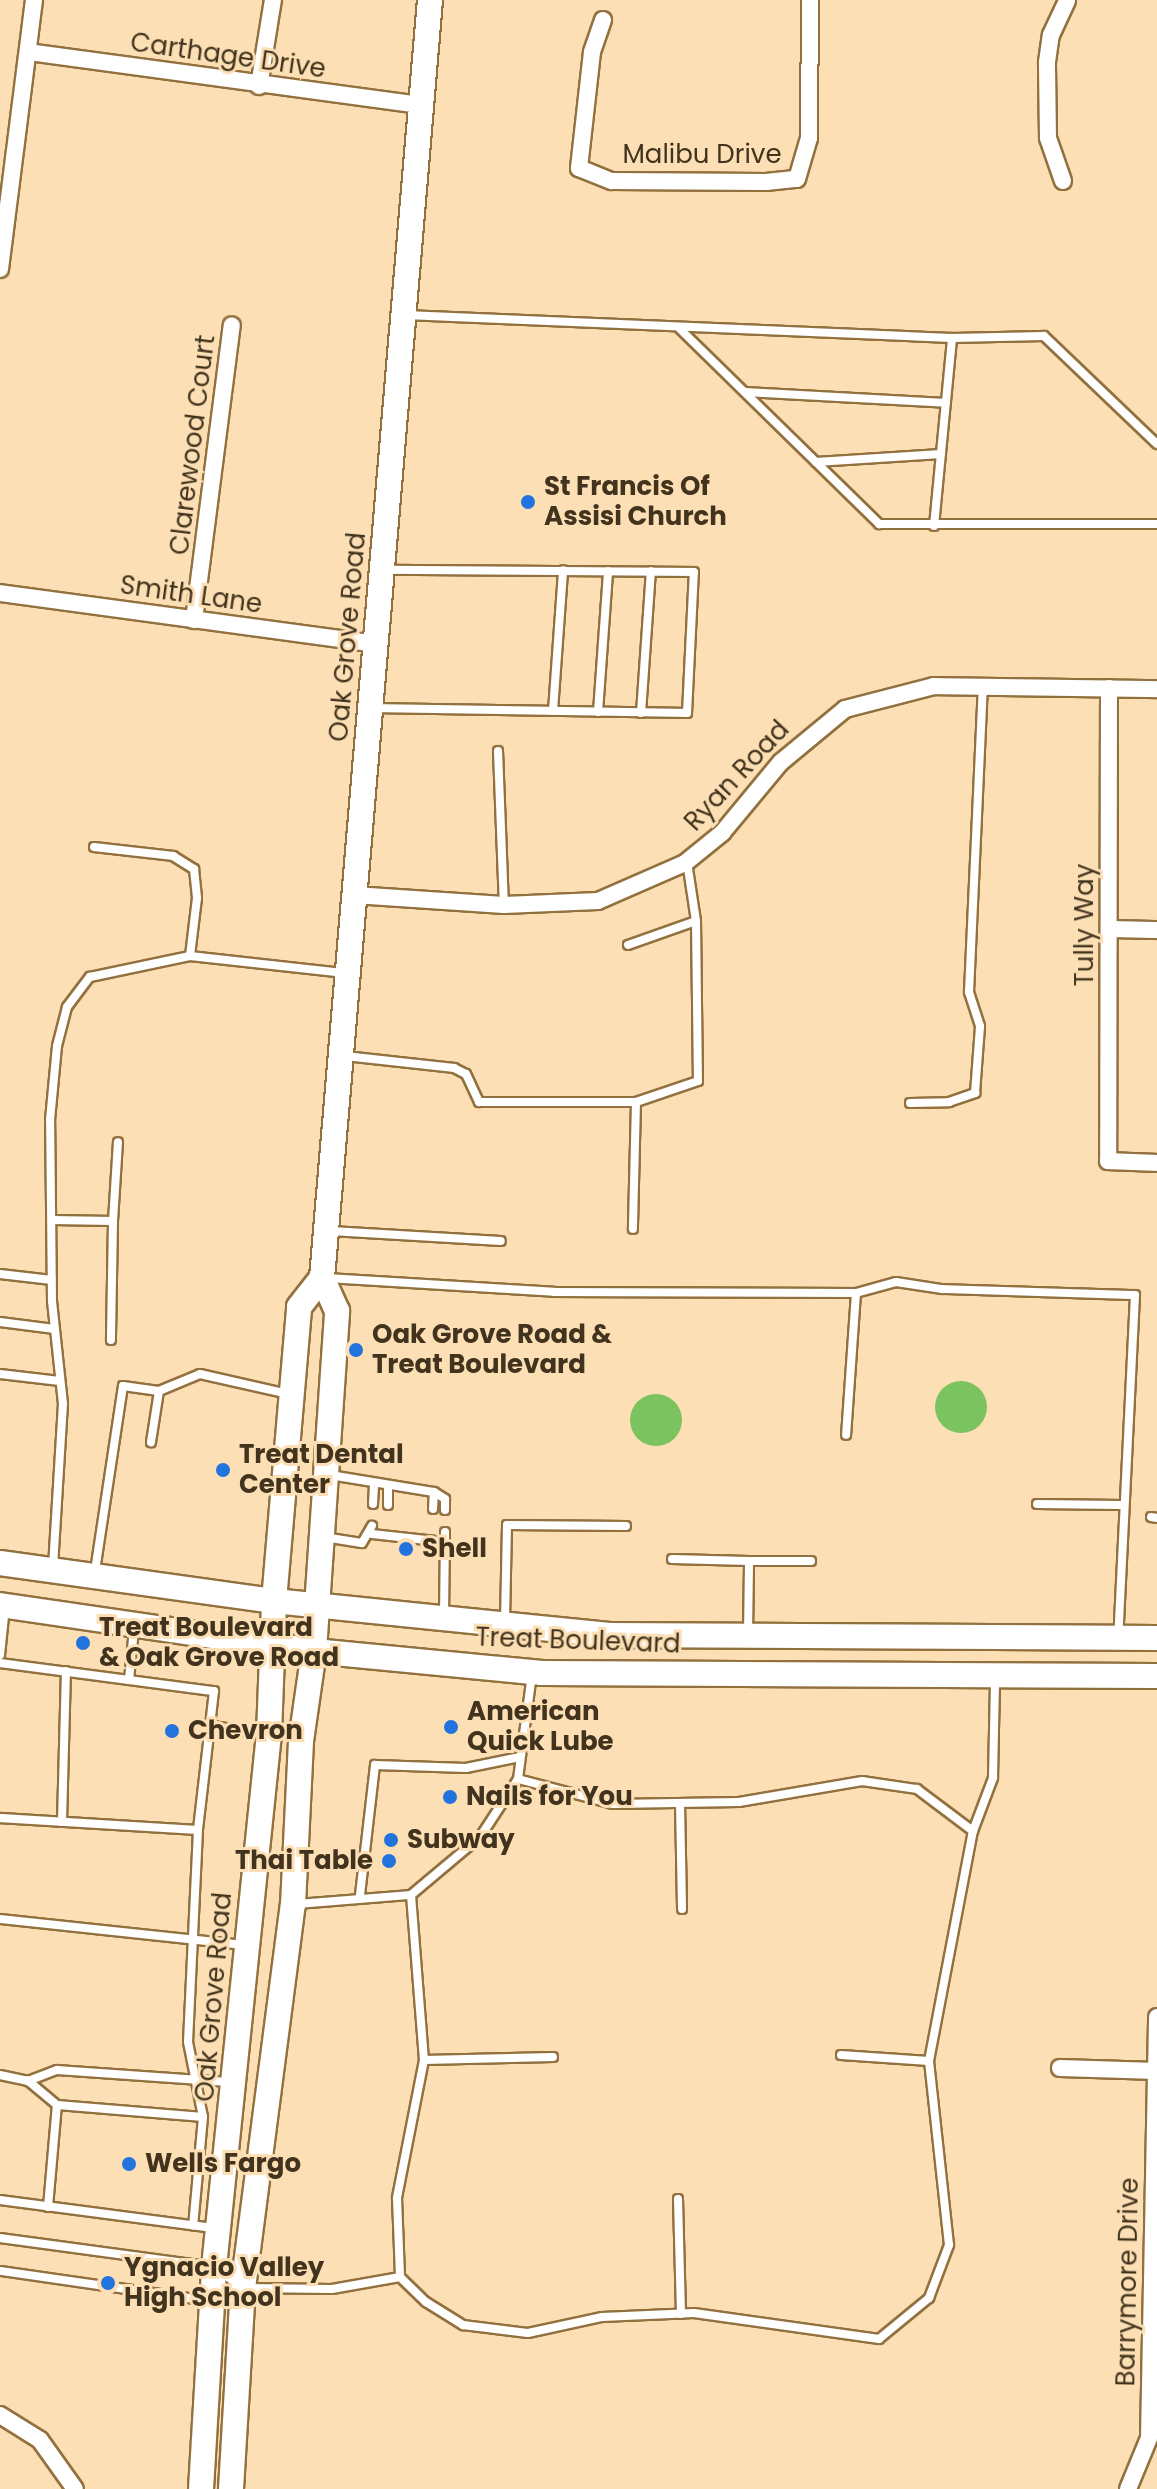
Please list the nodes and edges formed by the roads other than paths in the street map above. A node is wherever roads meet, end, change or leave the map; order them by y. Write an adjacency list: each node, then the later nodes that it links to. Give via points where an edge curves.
1 (34, 0): 7 (street)
2 (273, 0): 8 (street)
3 (430, 0): 9 (main road, Oak Grove Road)
4 (810, 0): 6 (street, Malibu Drive, via 809,138 797,179 612,181 579,168 592,52)
5 (1067, 0): 10 (street, via 1051,35 1047,62 1048,138)
6 (603, 20)
7 (28, 52): 8 (street, Carthage Drive); 11 (street)
8 (259, 86): 9 (street, Carthage Drive)
9 (421, 105): 12 (main road, Oak Grove Road)
10 (1063, 181)
11 (0, 269)
12 (404, 315): 14 (lane); 23 (main road, Oak Grove Road)
13 (232, 325): 28 (street, Clarewood Court)
14 (679, 328): 15 (lane); 16 (lane)
15 (952, 338): 17 (lane); 18 (lane, via 1044,336)
16 (744, 392): 17 (lane); 20 (lane)
17 (946, 403): 19 (lane)
18 (1157, 444)
19 (941, 454): 20 (lane); 22 (lane)
20 (816, 462): 22 (lane, via 879,524)
21 (1157, 524): 22 (lane)
22 (934, 526)
23 (381, 570): 24 (lane); 29 (main road, Oak Grove Road)
24 (563, 570): 25 (lane); 34 (lane)
25 (608, 571): 26 (lane); 35 (lane)
26 (651, 571): 36 (lane); 36 (lane, via 694,572 687,713)
27 (0, 593): 28 (street, Smith Lane)
28 (194, 620): 29 (street, Smith Lane)
29 (375, 644): 33 (main road, Oak Grove Road)
30 (983, 687): 31 (street, Ryan Road); 39 (street, Ryan Road, via 934,686 845,709 803,740 722,833); 50 (lane, via 969,992 980,1026 975,1093 949,1102)
31 (1109, 688): 32 (street, Ryan Road); 43 (street, Tully Way)
32 (1157, 689)
33 (370, 708): 34 (lane); 40 (main road, Oak Grove Road)
34 (553, 711): 35 (lane)
35 (598, 712): 36 (lane)
36 (641, 713)
37 (498, 751): 41 (lane)
38 (94, 847): 46 (lane, via 173,856 194,869 197,898)
39 (686, 861): 41 (street, Ryan Road, via 598,901); 42 (lane)
40 (354, 895): 41 (street, Ryan Road); 47 (main road, Oak Grove Road)
41 (504, 905)
42 (696, 921): 45 (lane); 49 (lane, via 698,1081)
43 (1109, 929): 44 (street); 52 (street, Tully Way, via 1108,1161)
44 (1157, 930)
45 (628, 945)
46 (190, 956): 47 (lane); 53 (lane, via 90,977 67,1007 57,1046 50,1120)
47 (346, 973): 48 (main road, Oak Grove Road)
48 (340, 1056): 49 (lane, via 454,1068 466,1074 479,1102); 56 (main road, Oak Grove Road)
49 (636, 1102): 55 (lane)
50 (910, 1103)
51 (118, 1142): 54 (lane)
52 (1157, 1163)
53 (52, 1220): 54 (lane); 60 (lane)
54 (113, 1221): 64 (lane)
55 (633, 1229)
56 (326, 1231): 57 (lane); 59 (main road, Oak Grove Road)
57 (501, 1241)
58 (0, 1274): 60 (lane)
59 (322, 1278): 61 (lane, via 554,1292); 68 (main road, Oak Grove Road, via 299,1307); 71 (main road, Oak Grove Road, via 337,1311)
60 (52, 1280): 63 (lane)
61 (856, 1293): 69 (lane); 78 (lane, via 896,1282 942,1289 1135,1295)
62 (0, 1322): 63 (lane)
63 (55, 1329): 66 (lane)
64 (111, 1340)
65 (0, 1374): 66 (lane)
66 (60, 1381): 87 (lane)
67 (159, 1391): 68 (lane, via 200,1374); 70 (lane); 88 (lane, via 123,1386)
68 (291, 1394): 89 (main road, Oak Grove Road)
69 (846, 1435)
70 (151, 1442)
71 (325, 1474): 72 (lane); 82 (main road, Oak Grove Road)
72 (374, 1485): 73 (lane); 75 (lane)
73 (388, 1487): 74 (lane); 77 (lane)
74 (434, 1492): 79 (lane); 80 (lane, via 445,1499)
75 (373, 1504)
76 (1037, 1504): 78 (lane)
77 (388, 1505)
78 (1121, 1505): 96 (lane)
79 (433, 1509)
80 (445, 1510)
81 (626, 1526): 93 (lane, via 507,1525)
82 (320, 1537): 90 (main road, Oak Grove Road); 92 (lane, via 362,1543 372,1530 445,1537)
83 (672, 1559): 84 (lane)
84 (749, 1561): 85 (lane); 95 (lane)
85 (811, 1561)
86 (0, 1563): 87 (main road, Treat Boulevard)
87 (52, 1570): 88 (main road, Treat Boulevard)
88 (95, 1576): 89 (main road, Treat Boulevard)
89 (274, 1601): 90 (main road, Treat Boulevard); 98 (main road, Oak Grove Road)
90 (315, 1604): 92 (main road, Treat Boulevard); 99 (main road, Oak Grove Road)
91 (3, 1606): 94 (main road, Treat Boulevard); 100 (lane)
92 (444, 1617): 93 (main road, Treat Boulevard)
93 (505, 1623): 95 (main road, Treat Boulevard, via 609,1635)
94 (135, 1624): 98 (main road, Treat Boulevard); 106 (lane)
95 (748, 1636): 96 (main road, Treat Boulevard)
96 (1118, 1638): 97 (main road, Treat Boulevard)
97 (1157, 1638)
98 (273, 1645): 99 (main road, Treat Boulevard); 108 (main road, Oak Grove Road)
99 (314, 1651): 103 (main road, Treat Boulevard); 118 (main road, Oak Grove Road, via 301,1741)
100 (0, 1655)
101 (0, 1663): 102 (lane)
102 (66, 1671): 106 (lane); 113 (lane)
103 (532, 1672): 104 (main road, Treat Boulevard); 109 (lane)
104 (995, 1675): 105 (main road, Treat Boulevard); 115 (lane, via 993,1778)
105 (1157, 1676)
106 (129, 1680): 107 (lane, via 214,1691)
107 (213, 1726): 108 (lane); 114 (lane)
108 (269, 1734): 122 (main road, Oak Grove Road)
109 (520, 1757): 110 (lane); 116 (lane, via 466,1768 375,1765)
110 (518, 1779): 111 (lane, via 613,1804); 117 (lane, via 480,1837)
111 (680, 1803): 115 (lane, via 739,1802 862,1781 917,1789); 119 (lane)
112 (0, 1818): 113 (lane)
113 (62, 1822): 114 (lane)
114 (198, 1830): 121 (lane)
115 (973, 1831): 127 (lane)
116 (360, 1895): 117 (lane); 118 (lane)
117 (411, 1895): 126 (lane)
118 (293, 1905): 145 (main road, Oak Grove Road)
119 (682, 1909)
120 (0, 1919): 121 (lane)
121 (194, 1938): 122 (lane); 131 (lane, via 188,2042)
122 (245, 1945): 133 (main road, Oak Grove Road)
123 (1157, 2017): 129 (street, Barrymore Drive)
124 (841, 2055): 127 (lane)
125 (553, 2057): 126 (lane)
126 (424, 2060): 144 (lane, via 397,2198)
127 (929, 2061): 147 (lane, via 949,2245 929,2298 879,2339)
128 (1060, 2068): 129 (street)
129 (1156, 2071): 148 (street, Barrymore Drive)
130 (0, 2075): 132 (lane)
131 (192, 2080): 132 (lane, via 57,2070); 133 (lane); 135 (lane)
132 (28, 2081): 134 (lane)
133 (234, 2083): 140 (main road, Oak Grove Road)
134 (57, 2105): 135 (lane); 138 (lane)
135 (203, 2117): 139 (lane)
136 (678, 2199): 147 (lane)
137 (0, 2200): 138 (lane)
138 (48, 2207): 139 (lane)
139 (193, 2226): 140 (lane)
140 (221, 2229): 142 (main road, Oak Grove Road)
141 (0, 2238): 142 (lane)
142 (214, 2267): 145 (lane); 146 (main road, Oak Grove Road)
143 (0, 2271): 146 (lane)
144 (400, 2277): 145 (lane, via 332,2289); 147 (lane, via 426,2302 463,2325 476,2327 528,2333 602,2317)
145 (243, 2288): 146 (lane); 152 (main road, Oak Grove Road)
146 (216, 2302): 151 (main road, Oak Grove Road)
147 (681, 2314)
148 (1155, 2318): 153 (street, Barrymore Drive, via 1149,2438)
149 (0, 2415): 150 (street, via 40,2440)
150 (75, 2489)
151 (201, 2489)
152 (231, 2489)
153 (1128, 2489)

